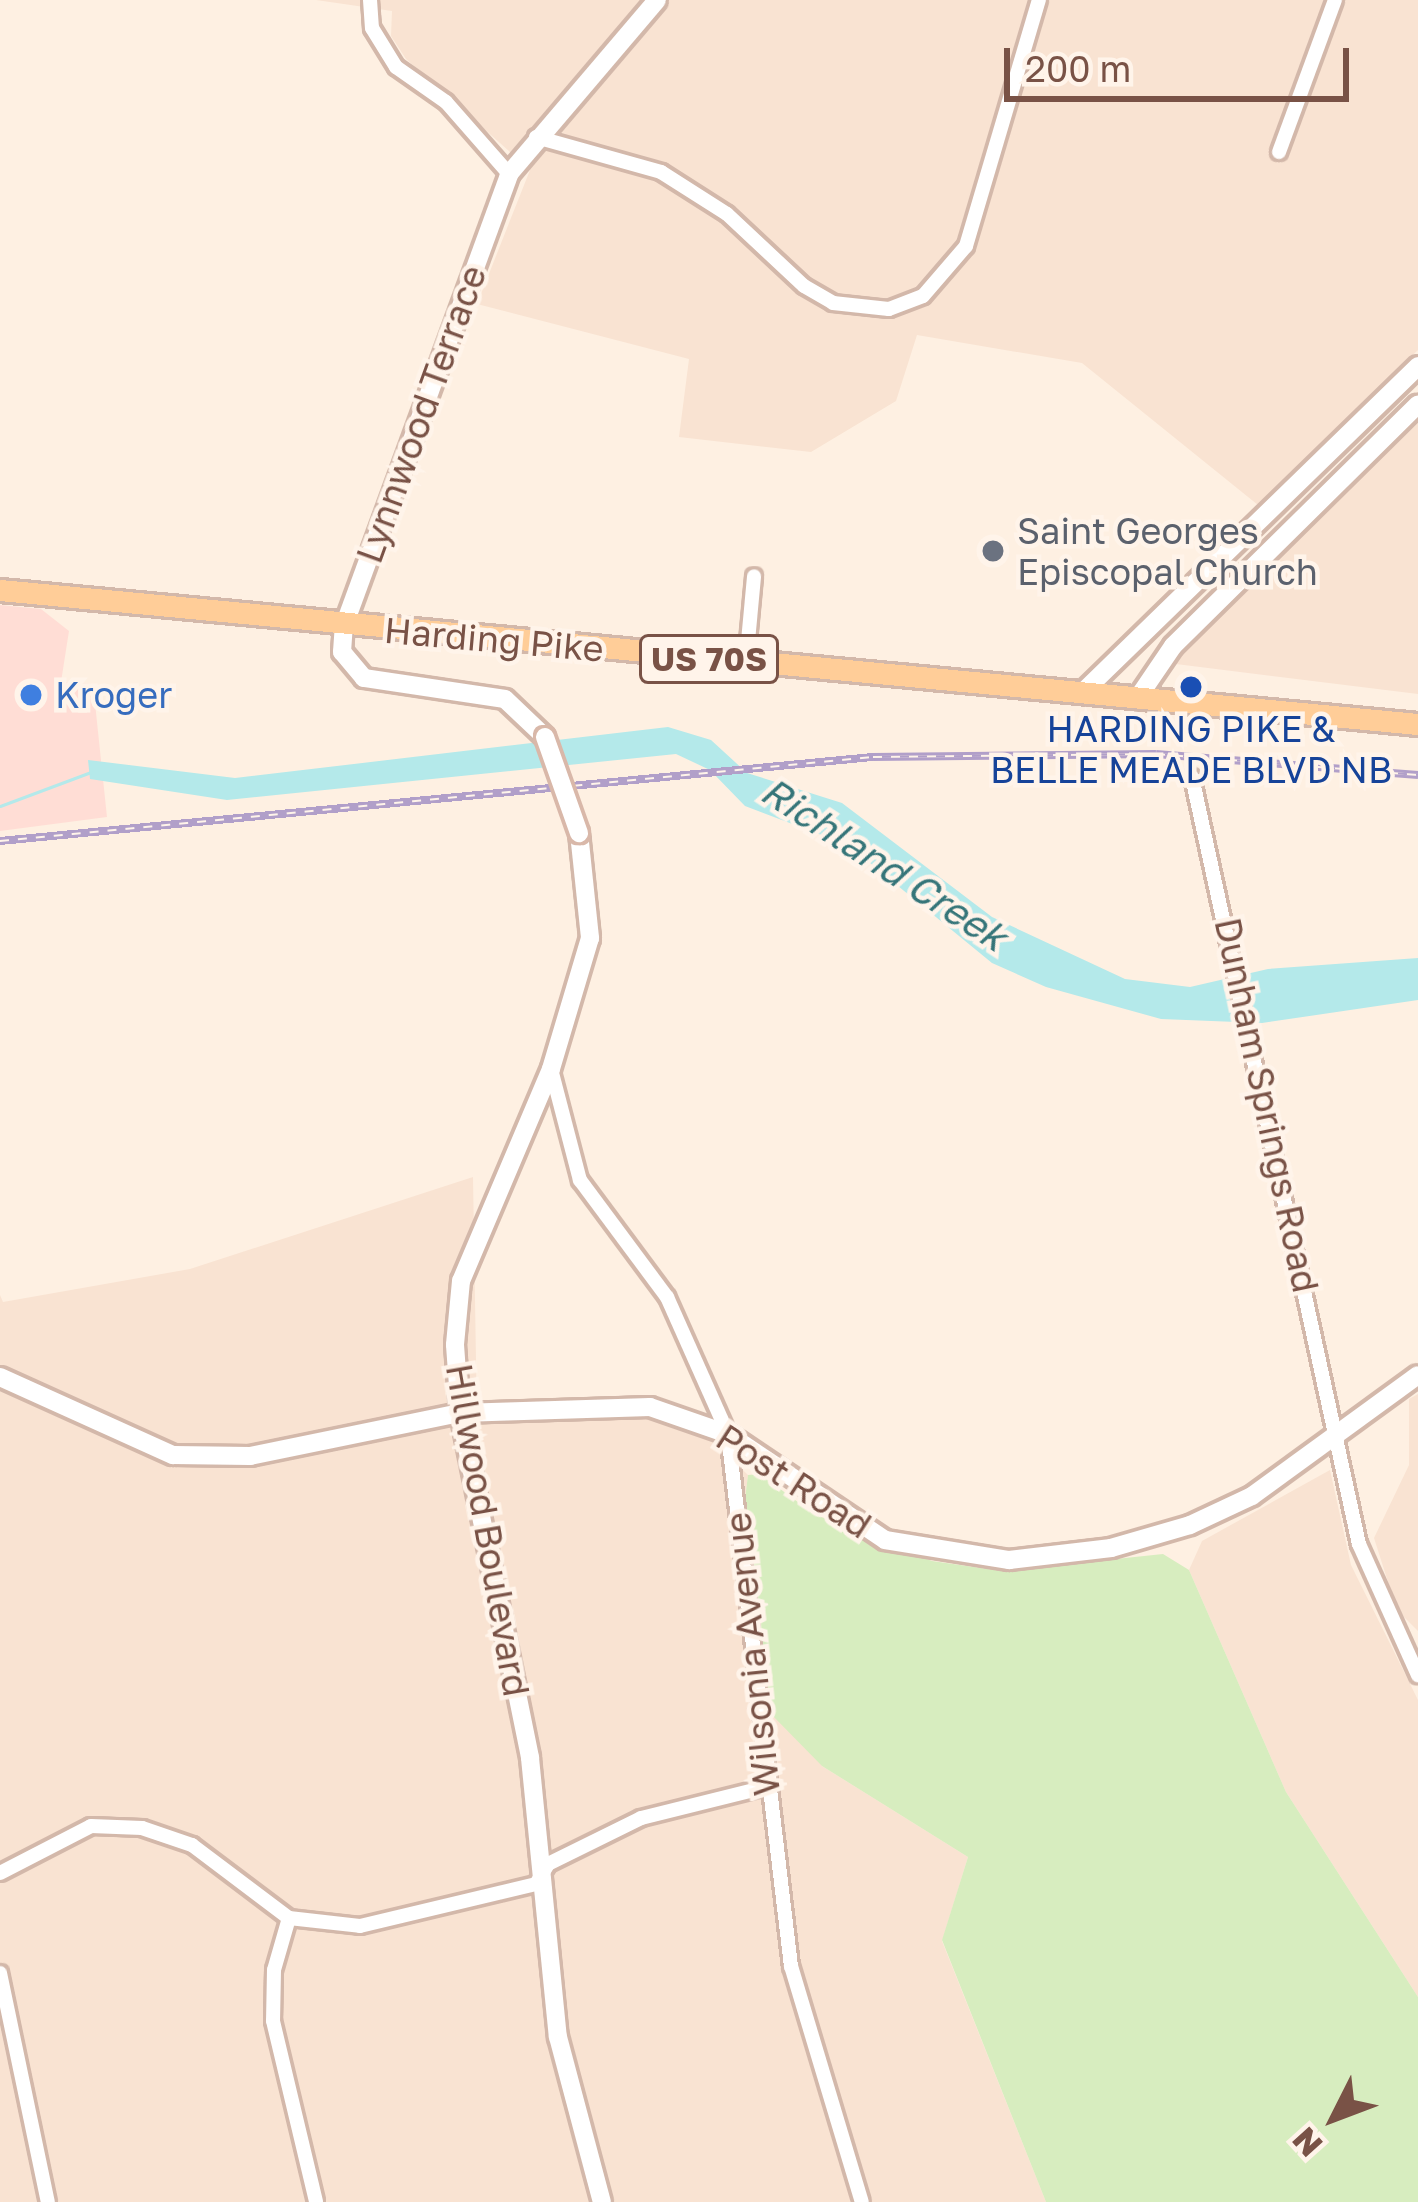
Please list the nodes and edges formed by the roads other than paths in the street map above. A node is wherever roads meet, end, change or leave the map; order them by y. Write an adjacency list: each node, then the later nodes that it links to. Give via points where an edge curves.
1 (370, 0): 7 (street, via 372,28 396,67 446,103)
2 (657, 0): 5 (street, Lynnwood Terrace)
3 (1039, 0): 5 (street, via 966,246 923,296 889,309 833,303 728,214 661,172)
4 (1335, 0): 6 (street)
5 (536, 137): 7 (street, Lynnwood Terrace)
6 (1279, 152)
7 (508, 174): 18 (street, Lynnwood Terrace)
8 (1418, 366): 9 (street)
9 (1384, 400): 11 (street); 12 (street)
10 (1418, 404): 11 (street)
11 (1402, 419): 13 (street)
12 (1278, 504): 13 (street); 14 (street)
13 (1296, 524): 17 (street)
14 (1204, 575): 17 (street); 20 (street)
15 (754, 576): 19 (street)
16 (0, 590): 18 (main road, Harding Pike / US 70S)
17 (1224, 595): 21 (street)
18 (344, 626): 19 (main road, Harding Pike / US 70S); 24 (street, Hillwood Boulevard, bridge, via 342,652 364,678 498,696 523,708 545,736 579,833 590,938)
19 (746, 663): 20 (main road, Harding Pike / US 70S)
20 (1082, 693): 21 (main road, Harding Pike / US 70S)
21 (1137, 699): 22 (main road, Harding Pike / US 70S)
22 (1418, 724)
23 (1192, 777): 29 (street, Dunham Springs Road, via 1253,1024)
24 (551, 1069): 27 (street, Hillwood Boulevard, via 461,1281); 28 (street, Wilsonia Avenue, via 563,1143 580,1180 676,1314)
25 (0, 1376): 27 (street, Post Road, via 173,1455 250,1456)
26 (1418, 1376): 29 (street, Post Road)
27 (460, 1413): 28 (street, Post Road, via 650,1407); 34 (street, Hillwood Boulevard, via 530,1758)
28 (728, 1434): 29 (street, Post Road, via 885,1540 1009,1560 1190,1525 1252,1496); 32 (street, Wilsonia Avenue)
29 (1334, 1436): 30 (street, Dunham Springs Road, via 1359,1542)
30 (1411, 1651): 31 (street, Dunham Springs Road)
31 (1418, 1675)
32 (766, 1787): 34 (street, via 641,1817 548,1864); 40 (street, Wilsonia Avenue, via 791,1966)
33 (0, 1873): 35 (street, via 92,1826 142,1828 192,1845)
34 (536, 1884): 35 (street, via 361,1926); 39 (street, Hillwood Boulevard, via 558,2037)
35 (290, 1918): 38 (street, via 274,1970 274,2020)
36 (0, 1972): 37 (street)
37 (48, 2202)
38 (316, 2202)
39 (602, 2202)
40 (862, 2202)

